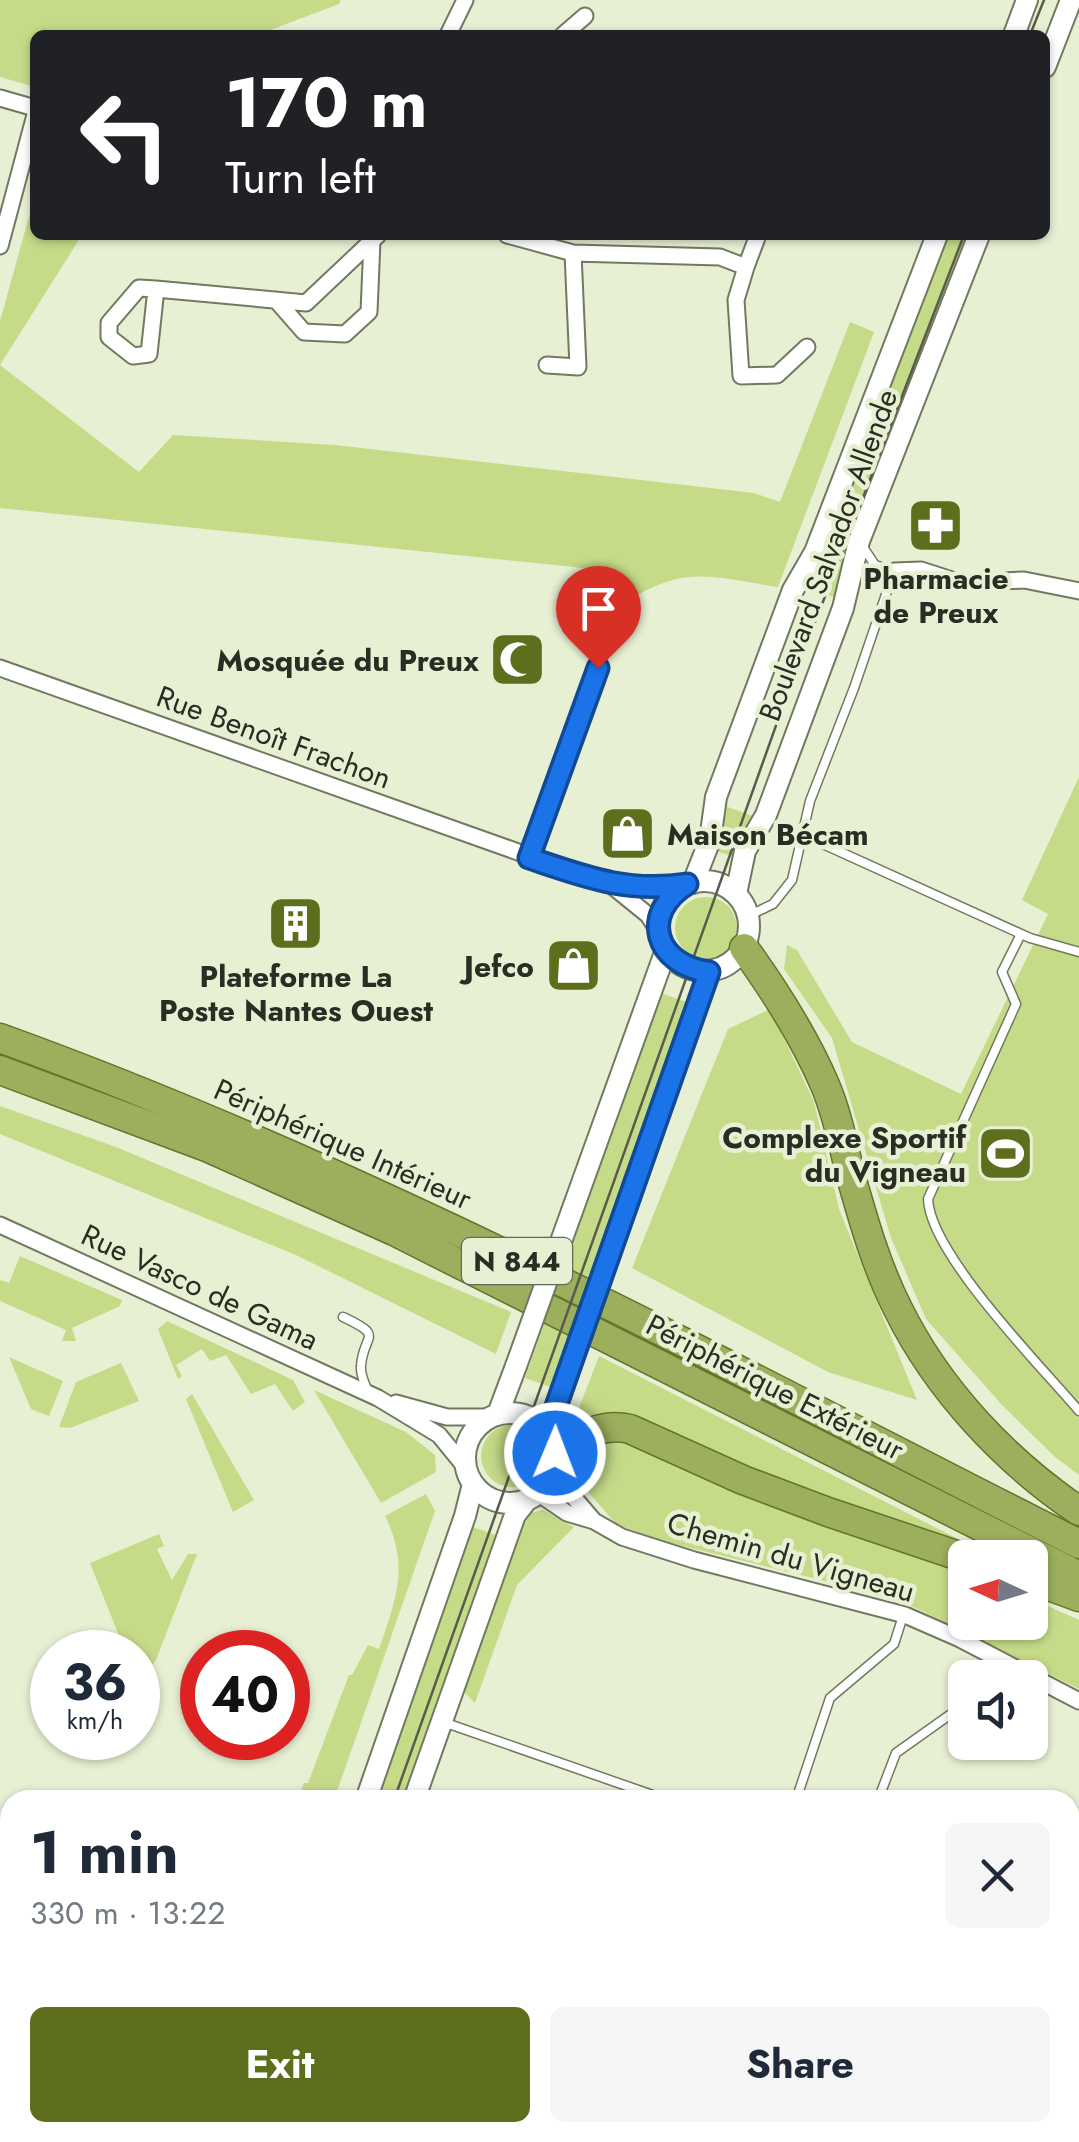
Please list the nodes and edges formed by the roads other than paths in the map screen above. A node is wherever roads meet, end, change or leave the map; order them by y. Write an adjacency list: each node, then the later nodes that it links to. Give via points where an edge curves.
1 (465, 0): 5 (street)
2 (1027, 0): 7 (street)
3 (1071, 0): 8 (street)
4 (586, 16): 6 (street)
5 (450, 30)
6 (569, 30)
7 (1016, 30)
8 (1050, 54)
9 (0, 98): 10 (street)
10 (30, 109)
11 (30, 130): 18 (street)
12 (373, 240): 22 (street, via 306,303)
13 (375, 240): 22 (street, via 369,312 345,334 304,332)
14 (525, 240): 19 (street)
15 (756, 240): 20 (street)
16 (934, 240): 32 (street, Boulevard Salvador Allende, via 815,552 793,590)
17 (977, 240): 25 (street, Boulevard Salvador Allende)
18 (0, 246)
19 (573, 253): 20 (street, via 720,257); 24 (street, via 578,366)
20 (746, 267): 23 (street, via 736,300 741,376 777,375)
21 (156, 289): 21 (street, via 150,354 133,356 108,337 108,323 139,288); 22 (street)
22 (276, 300)
23 (807, 346)
24 (546, 365)
25 (859, 541): 26 (lane, via 875,565); 34 (street, Boulevard Salvador Allende, via 843,608 746,851)
26 (894, 570): 27 (street, via 921,570 961,583 1024,580); 30 (lane, via 810,801)
27 (1079, 591)
28 (600, 622): 31 (lane, via 598,668)
29 (0, 668): 31 (street, Rue Benoît Frachon)
30 (804, 835): 35 (lane, via 792,880 773,904); 36 (lane)
31 (529, 858): 33 (street, Rue Benoît Frachon)
32 (690, 884): 33 (street); 34 (street, via 719,884); 37 (street, via 664,905)
33 (611, 885): 37 (street, via 648,916)
34 (736, 894): 35 (street)
35 (748, 916): 38 (street)
36 (1021, 934): 39 (lane); 48 (lane, via 1002,972 1016,1004 928,1199 929,1218 970,1282)
37 (662, 941): 40 (street, via 680,965); 49 (street, bridge, via 572,1211)
38 (744, 948): 40 (street, via 729,965); 53 (highway, via 795,1024 826,1088 874,1254 898,1311 983,1430)
39 (1079, 952)
40 (709, 972): 50 (street, bridge, via 561,1393)
41 (0, 1038): 55 (highway, Périphérique Intérieur / N 844, via 186,1108 391,1200)
42 (0, 1070): 44 (highway, Périphérique Extérieur / N 844)
43 (0, 1088): 44 (highway, via 51,1105)
44 (85, 1100): 57 (highway, Périphérique Extérieur / N 844, via 394,1231)
45 (0, 1225): 47 (street, Rue Vasco de Gama)
46 (343, 1317): 47 (lane, via 369,1335 360,1370)
47 (373, 1396): 49 (street, Rue Vasco de Gama, via 447,1417); 51 (street, Rue Vasco de Gama, via 439,1435)
48 (1079, 1411)
49 (494, 1416): 50 (street, via 521,1414 540,1423); 51 (street, via 470,1438)
50 (552, 1452): 52 (street); 54 (street, Chemin du Vigneau); 56 (highway, via 596,1430 630,1429 777,1493)
51 (470, 1476): 52 (street, via 481,1493 500,1502); 66 (street, via 465,1516)
52 (532, 1497): 54 (street, Chemin du Vigneau); 65 (street, via 515,1515)
53 (1079, 1512)
54 (594, 1521): 60 (street, Chemin du Vigneau, via 694,1560)
55 (1079, 1544)
56 (948, 1552)
57 (1079, 1576)
58 (1048, 1585): 59 (highway)
59 (1079, 1597)
60 (904, 1615): 61 (street, Chemin du Vigneau); 69 (lane, via 894,1644 830,1698)
61 (985, 1660)
62 (1048, 1689): 63 (street, Chemin du Vigneau)
63 (1079, 1701)
64 (948, 1716): 70 (lane, via 896,1753)
65 (442, 1722): 67 (street); 68 (lane)
66 (369, 1790)
67 (418, 1790)
68 (638, 1790)
69 (799, 1790)
70 (882, 1790)

